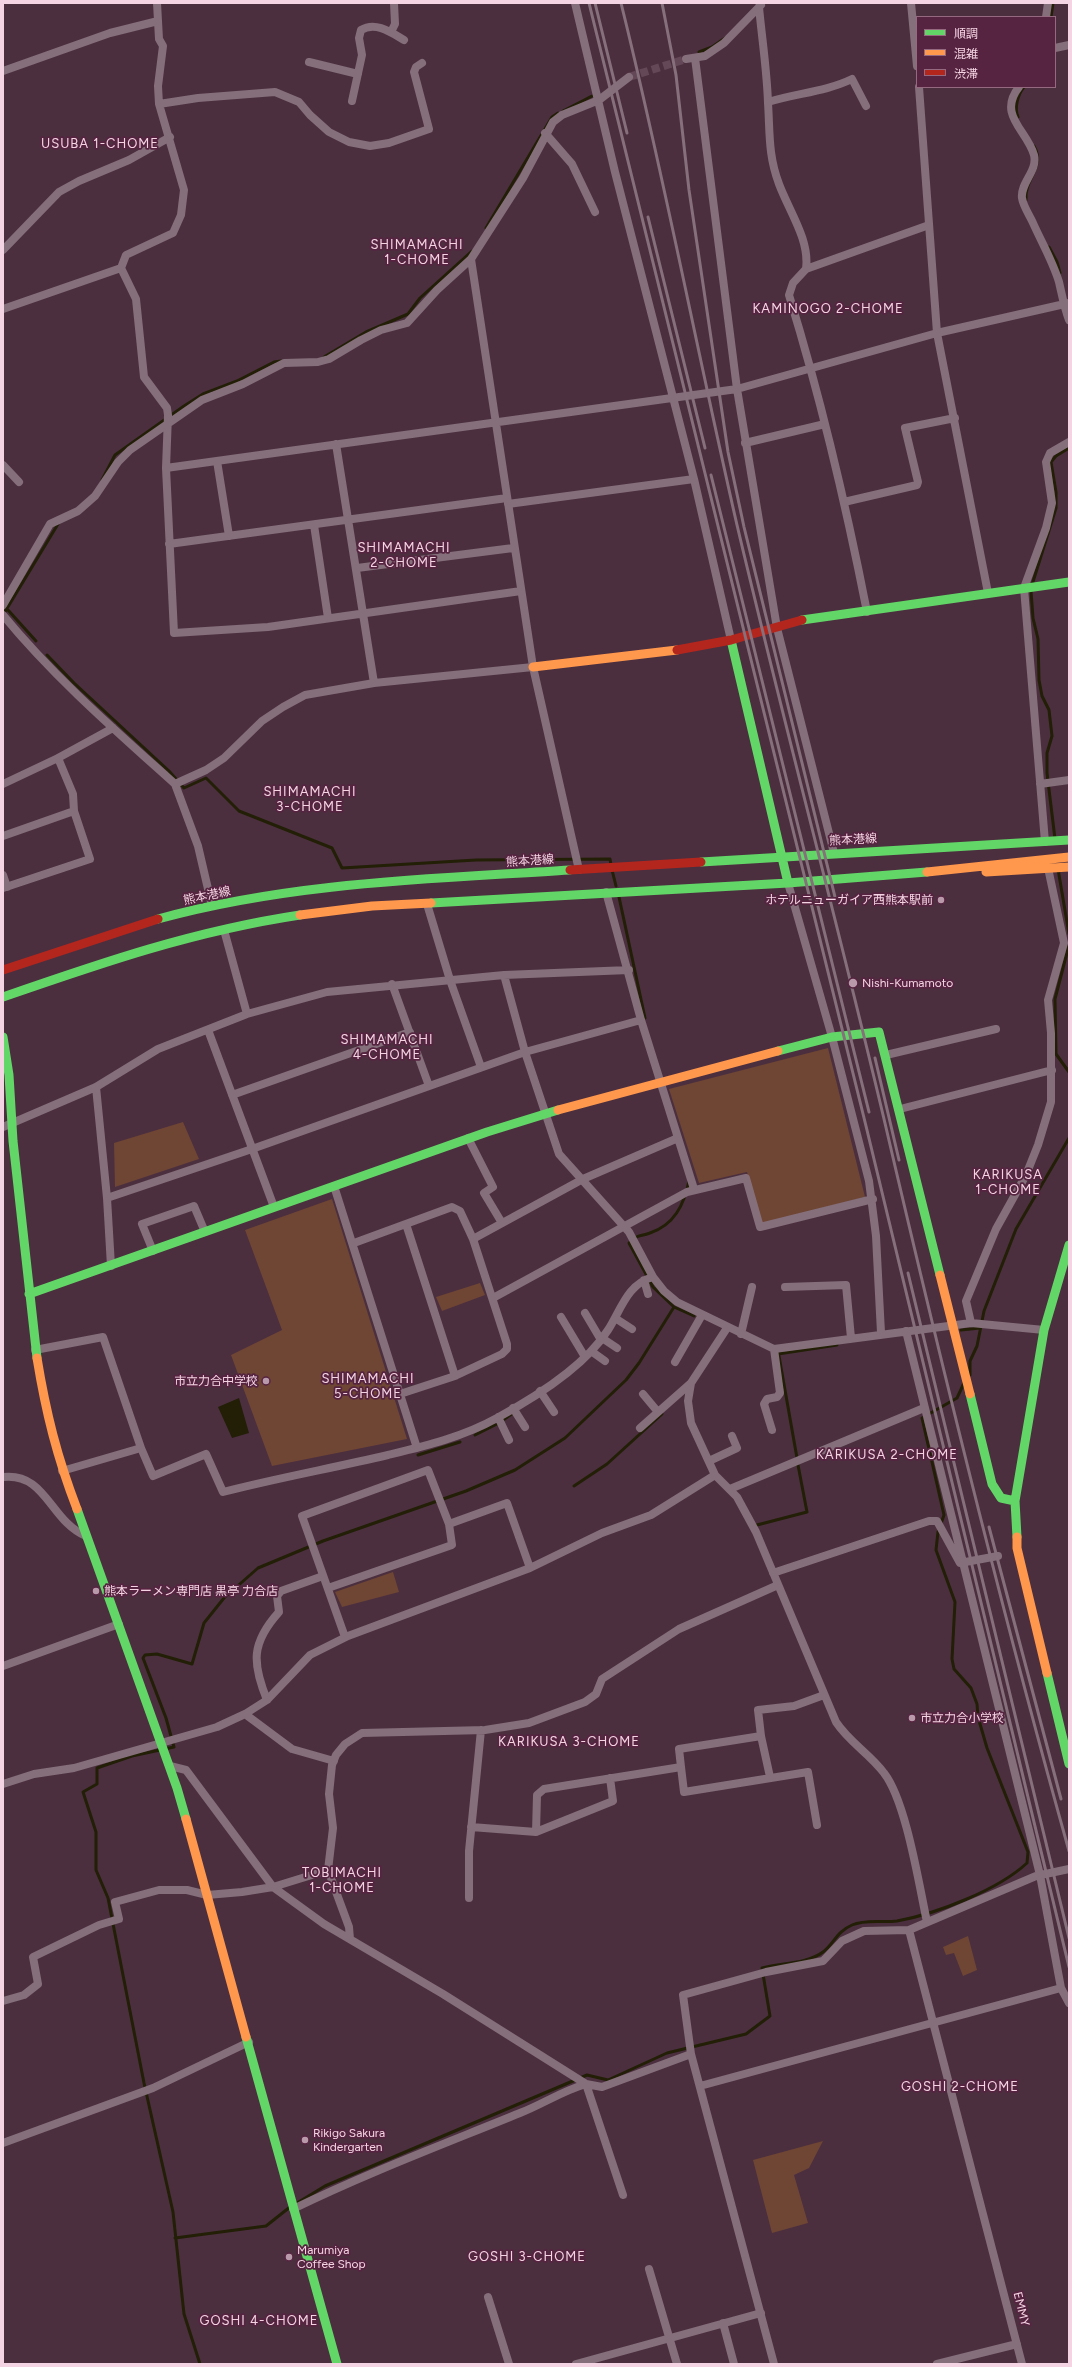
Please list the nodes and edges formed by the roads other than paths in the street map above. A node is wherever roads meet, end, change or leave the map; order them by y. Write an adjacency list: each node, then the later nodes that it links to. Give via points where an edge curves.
1 (157, 3): 8 (street)
2 (394, 3): 9 (street, via 395,24)
3 (575, 3): 23 (street)
4 (911, 3): 13 (street)
5 (1048, 3): 7 (street)
6 (761, 5): 14 (street, via 724,43 705,56); 25 (street)
7 (1046, 16)
8 (158, 21): 18 (street, via 110,33); 26 (street, via 159,39 163,46 158,86)
9 (391, 32): 10 (street); 19 (street, via 381,27 362,30 362,55)
10 (404, 40)
11 (1069, 44): 12 (street)
12 (1056, 48)
13 (916, 56)
14 (695, 58): 15 (street); 41 (street)
15 (686, 59)
16 (309, 62): 19 (street)
17 (422, 64): 26 (street, via 416,67 414,72 429,129 389,143 370,146 349,142 329,132 299,102 275,92)
18 (3, 71)
19 (358, 74): 24 (street)
20 (629, 77): 23 (street)
21 (919, 88): 31 (street)
22 (1018, 88): 36 (street, via 1012,95 1010,108 1017,126 1032,148 1034,164 1022,199 1050,259)
23 (598, 100): 28 (street, via 562,115); 42 (street)
24 (352, 101)
25 (768, 102): 27 (street, via 793,94 834,88 852,79); 35 (street, via 770,156 805,244)
26 (159, 104): 29 (street)
27 (866, 106)
28 (545, 133): 30 (street, via 572,164); 33 (street, via 523,178)
29 (170, 137): 32 (street, via 129,160 59,192); 34 (street, via 184,190 181,215 173,234 126,255)
30 (595, 212)
31 (929, 225): 35 (street); 39 (street)
32 (3, 250)
33 (471, 259): 44 (street, via 437,290 408,322 381,330 329,359 318,362 284,363 274,367 243,384 202,400); 45 (street)
34 (121, 268): 37 (street); 44 (street, via 136,299 144,377 167,408)
35 (806, 269): 40 (street, via 793,283 789,294)
36 (1066, 303): 38 (street); 39 (street)
37 (3, 309)
38 (1069, 320)
39 (937, 333): 40 (street); 43 (street)
40 (811, 367): 41 (street); 46 (street)
41 (737, 389): 42 (street); 48 (street)
42 (674, 399): 45 (street); 53 (street)
43 (955, 418): 56 (street, via 905,428 918,482 916,485); 66 (street)
44 (168, 419): 52 (street); 67 (street, via 118,462 95,496 78,511 50,524)
45 (496, 422): 49 (street); 55 (street)
46 (825, 424): 48 (street); 56 (street)
47 (1069, 442): 64 (street, via 1050,453 1046,462 1052,503 1042,541)
48 (745, 443): 72 (street)
49 (336, 444): 50 (street); 57 (street)
50 (217, 461): 52 (street); 59 (street)
51 (3, 465): 54 (street)
52 (166, 468): 60 (street)
53 (694, 479): 55 (street); 73 (street)
54 (19, 482)
55 (507, 501): 57 (street); 61 (street)
56 (844, 502): 69 (street)
57 (349, 521): 58 (street); 62 (street)
58 (314, 525): 59 (street); 71 (street)
59 (229, 536): 60 (street)
60 (170, 544): 71 (street, via 174,633 268,627)
61 (513, 548): 62 (street); 65 (street)
62 (357, 568): 68 (street)
63 (1069, 582): 64 (street)
64 (1024, 588): 66 (street); 81 (street)
65 (521, 591): 68 (street); 74 (street)
66 (988, 593): 69 (street)
67 (3, 605)
68 (364, 612): 71 (street); 75 (street)
69 (867, 612): 72 (street, via 804,620)
70 (3, 615): 76 (street, via 30,648)
71 (328, 618)
72 (777, 628): 73 (street); 86 (street)
73 (731, 640): 74 (street, via 678,650); 87 (street)
74 (533, 667): 75 (street); 92 (street)
75 (374, 683): 80 (street, via 300,698 262,721 224,758 206,770)
76 (113, 728): 77 (street); 80 (street)
77 (58, 758): 79 (street); 82 (street, via 73,794)
78 (1069, 780): 81 (street)
79 (3, 784)
80 (175, 784): 98 (street, via 198,846)
81 (1040, 784): 85 (street)
82 (74, 811): 83 (street); 95 (street, via 90,859)
83 (3, 836)
84 (1069, 840): 85 (street, 熊本港線)
85 (1045, 842): 86 (street, 熊本港線)
86 (834, 853): 87 (street, 熊本港線)
87 (782, 856): 92 (street, 熊本港線); 94 (street)
88 (1069, 857): 91 (street, via 992,864)
89 (1069, 867): 90 (street)
90 (1048, 868): 91 (street, via 990,872); 116 (street, via 1064,943 1048,1000)
91 (967, 869): 94 (street)
92 (579, 870): 98 (street, 熊本港線, via 365,883)
93 (3, 875): 95 (street)
94 (788, 883): 96 (street); 112 (street)
95 (5, 888)
96 (606, 892): 97 (street); 101 (street)
97 (427, 904): 99 (street, via 323,912); 103 (street)
98 (212, 906): 100 (street, 熊本港線, via 118,932)
99 (224, 930): 105 (street, via 140,950); 106 (street)
100 (3, 970)
101 (628, 970): 102 (street); 107 (street)
102 (504, 974): 103 (street); 113 (street)
103 (450, 980): 104 (street); 115 (street)
104 (392, 984): 106 (street, via 326,992); 110 (street)
105 (3, 997)
106 (247, 1014): 109 (street)
107 (641, 1020): 113 (street); 117 (street)
108 (996, 1029): 114 (street)
109 (208, 1030): 119 (street, via 158,1049); 120 (street)
110 (410, 1032): 118 (street); 120 (street)
111 (3, 1037): 123 (street)
112 (832, 1037): 114 (street, via 879,1032); 117 (street); 132 (street)
113 (525, 1052): 115 (street); 122 (street)
114 (886, 1055): 121 (street)
115 (481, 1067): 118 (street)
116 (1052, 1070): 121 (street); 154 (street, via 1051,1102 1038,1145 1026,1176 996,1229 966,1301)
117 (660, 1082): 122 (street); 126 (street)
118 (429, 1086): 127 (street)
119 (96, 1087): 123 (street); 131 (street)
120 (232, 1095): 127 (street)
121 (900, 1109): 155 (street)
122 (545, 1114): 125 (street); 128 (street, via 559,1154)
123 (13, 1124): 124 (street); 147 (street)
124 (3, 1126)
125 (468, 1138): 129 (street); 134 (street, via 493,1187 484,1193)
126 (678, 1138): 128 (street); 130 (street)
127 (252, 1149): 131 (street); 133 (street)
128 (583, 1179): 134 (street); 136 (street)
129 (334, 1186): 133 (street); 139 (street)
130 (694, 1189): 132 (street, via 746,1178 760,1226); 136 (street)
131 (107, 1198): 142 (street)
132 (873, 1199): 160 (street)
133 (274, 1207): 137 (street)
134 (502, 1223): 138 (street)
135 (406, 1224): 138 (street, via 452,1207 460,1211); 139 (street); 171 (street)
136 (623, 1225): 143 (street); 149 (street)
137 (205, 1232): 141 (street); 141 (street, via 194,1206 142,1224)
138 (473, 1239): 149 (street)
139 (354, 1243): 174 (street)
140 (1069, 1245): 158 (street)
141 (153, 1251): 142 (street)
142 (111, 1266): 147 (street)
143 (653, 1277): 144 (street); 151 (street, via 670,1296)
144 (644, 1280): 148 (street); 153 (street, via 631,1290)
145 (752, 1287): 161 (street)
146 (786, 1287): 162 (street, via 846,1285)
147 (29, 1294): 166 (street)
148 (648, 1294)
149 (493, 1298): 171 (street, via 507,1349 502,1354)
150 (584, 1313): 163 (street)
151 (702, 1315): 156 (street); 170 (street)
152 (561, 1317): 168 (street)
153 (615, 1318): 157 (street); 163 (street)
154 (971, 1323): 155 (street); 158 (street)
155 (952, 1325): 159 (street); 193 (street, via 992,1484 1001,1498)
156 (727, 1328): 161 (street); 172 (street)
157 (632, 1329)
158 (1044, 1330): 193 (street)
159 (906, 1331): 160 (street); 177 (street)
160 (881, 1333): 162 (street)
161 (741, 1334): 165 (street)
162 (851, 1338): 165 (street)
163 (601, 1339): 164 (street); 167 (street)
164 (617, 1348)
165 (774, 1349): 183 (street, via 780,1393 777,1397 767,1399 764,1404)
166 (35, 1350): 186 (street, via 103,1338); 189 (street, via 46,1415)
167 (591, 1350): 168 (street); 169 (street)
168 (585, 1356): 173 (street)
169 (605, 1361)
170 (675, 1362)
171 (455, 1376): 174 (street)
172 (691, 1383): 179 (street); 188 (street, via 689,1413 694,1432)
173 (540, 1391): 176 (street); 178 (street)
174 (400, 1394): 187 (street)
175 (642, 1394): 179 (street)
176 (514, 1408): 180 (street); 181 (street)
177 (924, 1408): 192 (street); 197 (street)
178 (554, 1412)
179 (658, 1412): 182 (street)
180 (498, 1417): 185 (street); 187 (street, via 441,1442)
181 (525, 1427)
182 (640, 1428)
183 (772, 1430)
184 (732, 1436): 188 (street, via 737,1448)
185 (509, 1440)
186 (141, 1448): 187 (street, via 153,1476 206,1454 223,1492 275,1478); 189 (street)
187 (417, 1448)
188 (709, 1461): 190 (street)
189 (62, 1471): 195 (street)
190 (715, 1475): 192 (street); 198 (street, via 656,1512 602,1533)
191 (3, 1477): 195 (street, via 23,1477 37,1487 63,1520)
192 (730, 1489): 199 (street, via 756,1532)
193 (1015, 1501): 213 (street, via 1017,1548)
194 (448, 1524): 198 (street, via 507,1503); 200 (street, via 428,1470 302,1516); 202 (street, via 452,1545)
195 (86, 1536): 203 (street)
196 (998, 1556): 197 (street)
197 (965, 1564): 199 (street, via 960,1563 937,1521 929,1521); 224 (street, via 991,1682)
198 (530, 1568): 204 (street)
199 (773, 1573): 201 (street)
200 (323, 1576): 202 (street); 207 (street, via 281,1590 277,1596 278,1612 264,1628 256,1661)
201 (778, 1585): 206 (street); 209 (street, via 679,1629 606,1675 596,1694 585,1702 529,1723)
202 (328, 1588): 204 (street)
203 (119, 1624): 205 (street); 211 (street)
204 (345, 1637): 207 (street, via 308,1656)
205 (3, 1666)
206 (824, 1695): 210 (street, via 794,1706 758,1710); 228 (street, via 845,1736 884,1772 892,1786 913,1856)
207 (267, 1700): 208 (street)
208 (245, 1714): 211 (street, via 217,1727); 212 (street, via 292,1749)
209 (481, 1730): 212 (street, via 362,1733 345,1744); 220 (street)
210 (761, 1736): 215 (street, via 678,1749); 216 (street)
211 (162, 1742): 214 (street); 218 (street, via 74,1768 34,1774)
212 (334, 1761): 223 (street, via 329,1794 334,1828)
213 (1069, 1764)
214 (170, 1766): 225 (street, via 186,1770); 226 (street)
215 (681, 1767): 216 (street, via 684,1792); 217 (street)
216 (770, 1777): 219 (street, via 808,1772)
217 (610, 1778): 221 (street, via 613,1801); 221 (street, via 544,1789 537,1796)
218 (3, 1784)
219 (817, 1825)
220 (472, 1827): 221 (street); 227 (street)
221 (536, 1832)
222 (1069, 1869): 224 (street)
223 (328, 1870): 225 (street); 230 (street, via 349,1927)
224 (1040, 1875): 228 (street); 231 (street)
225 (272, 1888): 226 (street); 230 (street)
226 (207, 1895): 232 (street, via 187,1890 159,1890 115,1902 119,1919 99,1925 33,1957 38,1984 24,1995); 235 (street)
227 (470, 1898)
228 (927, 1922): 229 (street)
229 (909, 1930): 234 (street, EMMY); 236 (street, via 864,1931 842,1941 823,1961 766,1972 683,1995)
230 (350, 1939): 237 (street)
231 (1062, 1988): 233 (street); 234 (street)
232 (3, 2001)
233 (1069, 2003)
234 (933, 2024): 238 (street); 247 (street, EMMY)
235 (249, 2042): 239 (street, via 153,2088); 241 (street)
236 (691, 2054): 237 (street, via 602,2087); 238 (street)
237 (586, 2084): 240 (street); 241 (street, via 566,2090 522,2113 357,2178)
238 (700, 2086): 244 (street)
239 (3, 2143)
240 (623, 2195)
241 (293, 2209): 248 (street)
242 (649, 2269): 246 (street)
243 (488, 2297): 249 (street)
244 (761, 2313): 245 (street); 253 (street)
245 (723, 2323): 246 (street); 252 (street)
246 (671, 2338): 250 (street); 251 (street)
247 (1017, 2344): 254 (street); 255 (street, EMMY)
248 (337, 2364)
249 (509, 2364)
250 (576, 2364)
251 (677, 2364)
252 (734, 2364)
253 (774, 2364)
254 (937, 2364)
255 (1022, 2364)

